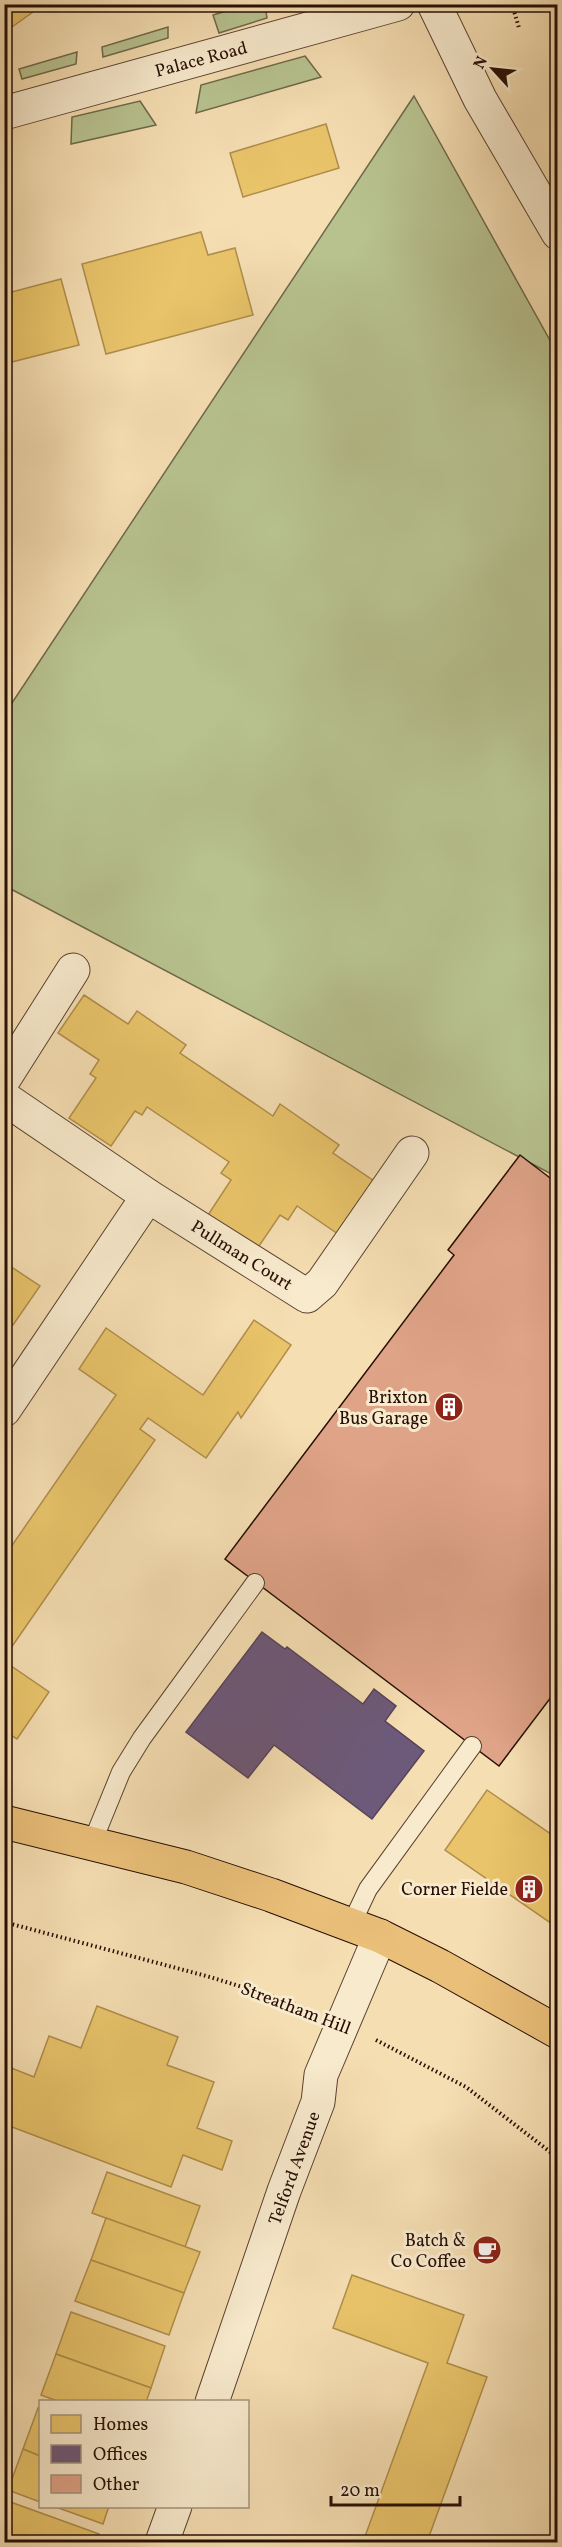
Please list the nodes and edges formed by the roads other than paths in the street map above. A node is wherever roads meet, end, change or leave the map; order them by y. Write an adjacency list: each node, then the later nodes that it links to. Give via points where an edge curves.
1 (398, 4): 3 (street, Palace Road)
2 (434, 4): 4 (street, via 480,99)
3 (4, 113)
4 (558, 233)
5 (73, 970): 6 (street)
6 (4, 1079)
7 (4, 1098): 9 (street, Pullman Court)
8 (412, 1152): 9 (street, Pullman Court, via 322,1283 307,1296)
9 (148, 1196): 10 (street)
10 (4, 1410)
11 (255, 1582): 14 (lane, via 142,1738 117,1781)
12 (472, 1746): 15 (lane, via 368,1889)
13 (4, 1822): 14 (highway)
14 (92, 1843): 15 (highway, via 271,1895)
15 (365, 1932): 16 (highway, via 440,1966); 17 (street, Telford Avenue, via 342,2024 321,2075 318,2102)
16 (558, 2032)
17 (213, 2400)
18 (174, 2508): 19 (street)
19 (162, 2542)

